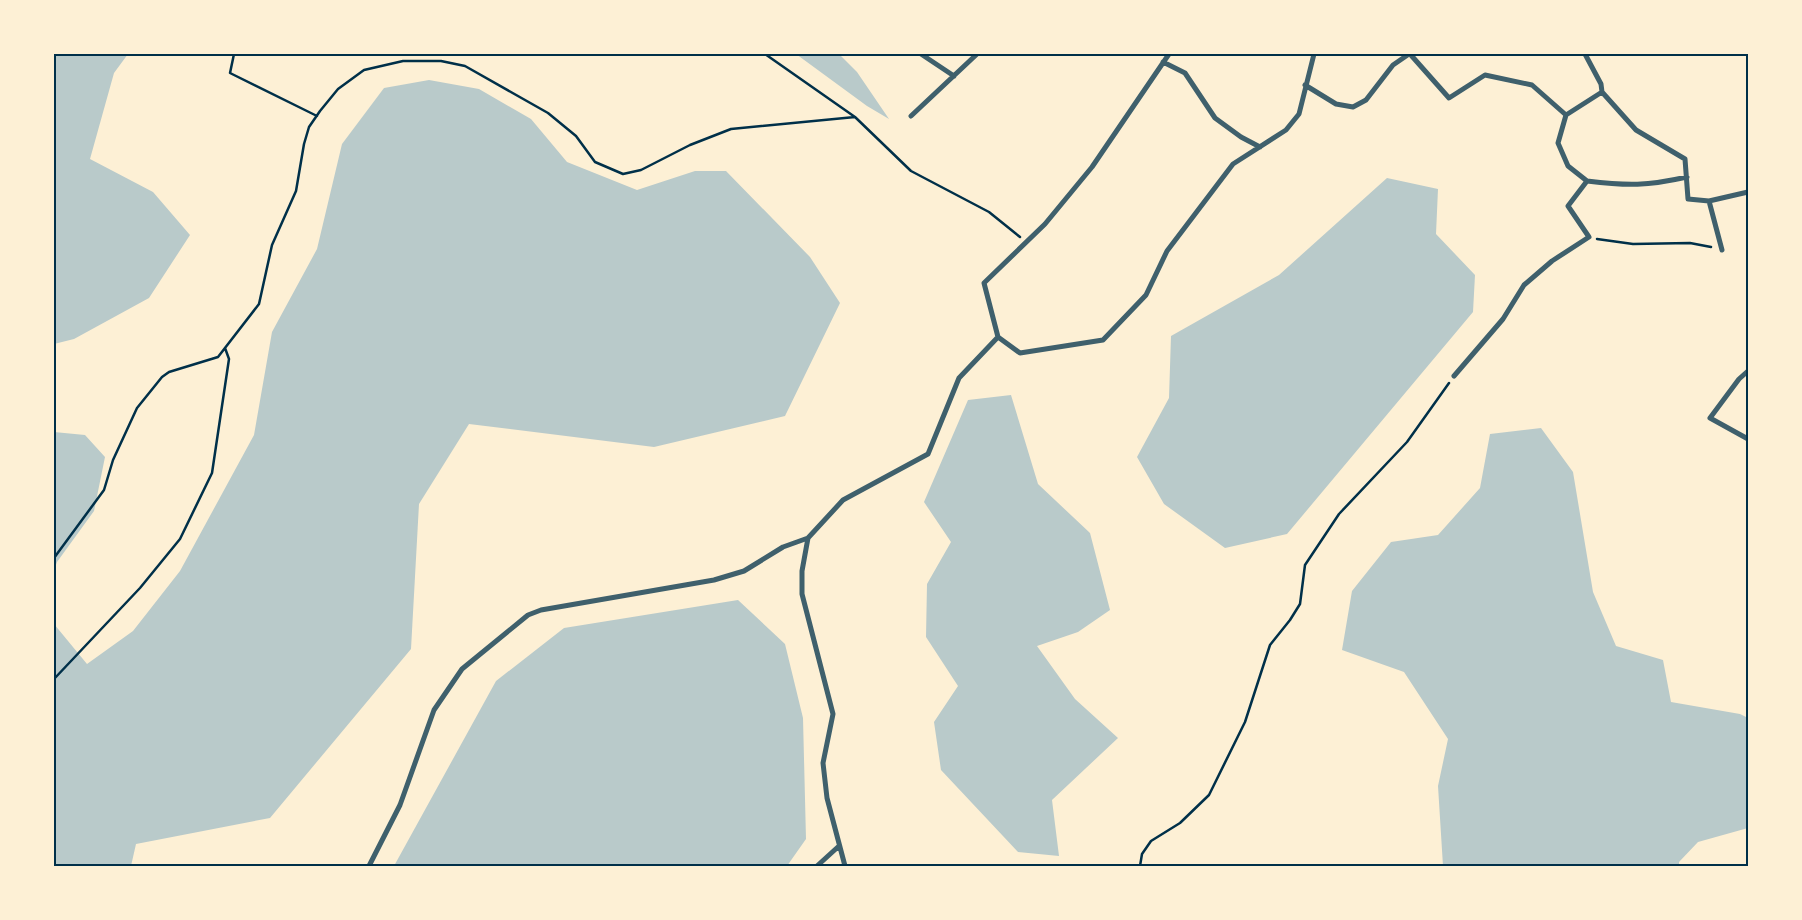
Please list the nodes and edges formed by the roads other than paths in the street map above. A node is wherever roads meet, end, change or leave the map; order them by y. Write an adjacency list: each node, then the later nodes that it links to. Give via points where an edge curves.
1 (921, 54): 8 (street)
2 (977, 54): 8 (street)
3 (1169, 54): 7 (street)
4 (1314, 54): 9 (street)
5 (1410, 54): 9 (street, via 1393,65 1366,100 1353,107 1336,104); 11 (street, via 1449,98 1485,75 1532,85)
6 (1585, 54): 10 (street)
7 (1163, 62): 13 (street, via 1185,73 1215,118); 19 (street, via 1092,167 1028,242 984,283)
8 (954, 76): 12 (street)
9 (1305, 84): 13 (street, via 1298,114 1286,130)
10 (1602, 92): 11 (street); 14 (street, via 1636,130 1685,159)
11 (1566, 115): 15 (street, via 1558,143 1568,166)
12 (911, 116)
13 (1260, 146): 19 (street, via 1232,164 1167,251 1146,295 1103,340 1020,353)
14 (1687, 177): 15 (street, via 1650,185); 17 (street, via 1688,199)
15 (1588, 181): 21 (street, via 1568,206 1589,237 1524,284 1503,319)
16 (1748, 192): 17 (street)
17 (1709, 201): 18 (street)
18 (1722, 250)
19 (998, 337): 23 (street, via 960,378 928,454 843,500)
20 (1748, 371): 22 (street, via 1710,418)
21 (1454, 376)
22 (1748, 439)
23 (808, 538): 24 (street, via 802,594 833,714 823,763 827,798); 25 (street, via 783,547 744,571 714,580 541,610 528,615 462,669 434,710 400,805)
24 (839, 846): 26 (street); 27 (street)
25 (369, 866)
26 (817, 866)
27 (845, 866)

